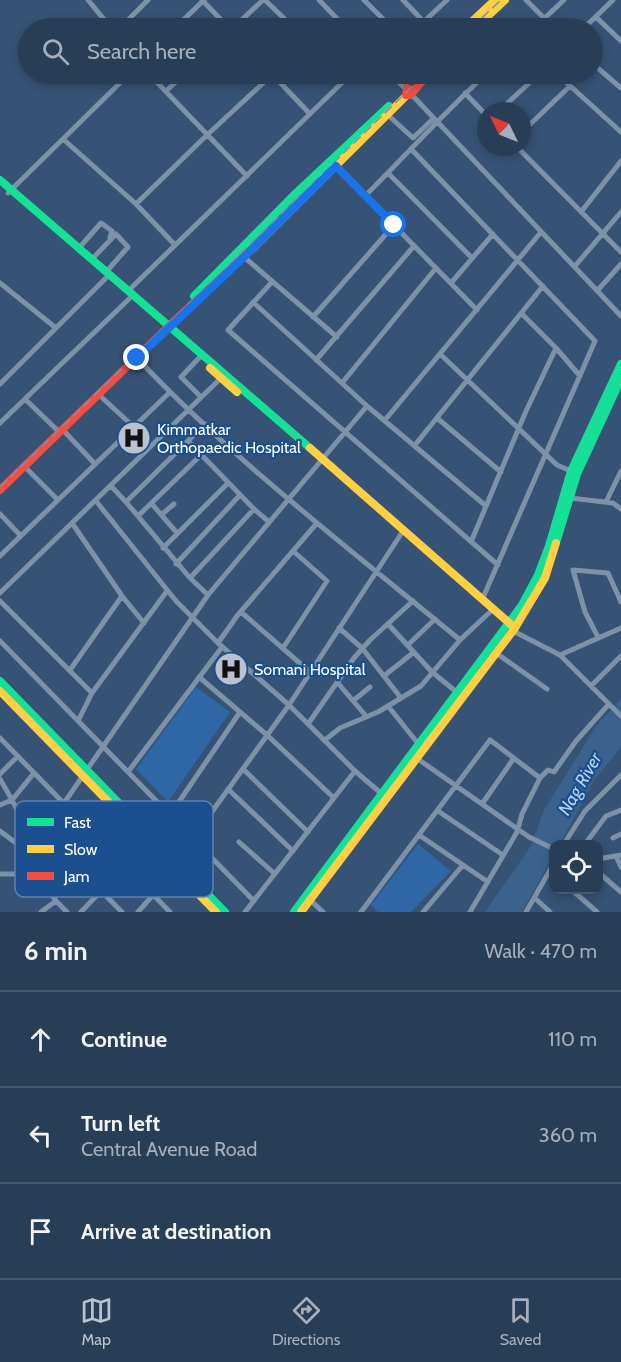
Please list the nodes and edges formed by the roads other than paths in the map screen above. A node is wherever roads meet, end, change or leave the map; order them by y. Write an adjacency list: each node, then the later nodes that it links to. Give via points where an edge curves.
1 (88, 0): 15 (street)
2 (148, 0): 16 (street)
3 (203, 0): 17 (street); 18 (street)
4 (264, 0): 19 (street); 20 (street)
5 (319, 0): 21 (street)
6 (364, 0): 22 (street)
7 (404, 0): 23 (street)
8 (447, 0): 24 (street)
9 (495, 0): 25 (main road)
10 (505, 0): 26 (main road)
11 (526, 0): 27 (street)
12 (564, 0): 28 (street)
13 (613, 0): 14 (street)
14 (596, 17)
15 (103, 18)
16 (130, 18)
17 (185, 18)
18 (221, 18)
19 (243, 18)
20 (283, 18)
21 (336, 18)
22 (382, 18)
23 (420, 18)
24 (428, 18)
25 (476, 18)
26 (486, 18)
27 (544, 18)
28 (546, 18)
29 (603, 24): 30 (street)
30 (621, 41)
31 (603, 72): 44 (street)
32 (119, 84): 56 (street)
33 (158, 84): 46 (street)
34 (174, 84): 46 (street)
35 (261, 84): 55 (street)
36 (282, 84): 50 (street)
37 (341, 84): 50 (street)
38 (401, 84): 45 (street)
39 (414, 84): 45 (main road)
40 (417, 84): 45 (main road)
41 (475, 84): 47 (street)
42 (528, 84): 48 (street)
43 (570, 86): 53 (street); 54 (street)
44 (621, 88)
45 (408, 91): 51 (main road); 52 (street); 97 (main road, via 334,156)
46 (166, 92): 55 (street)
47 (465, 93): 49 (street); 52 (street)
48 (509, 102)
49 (477, 106)
50 (310, 114): 62 (street)
51 (388, 115): 52 (street, via 413,138); 60 (main road)
52 (434, 120): 57 (street); 71 (street)
53 (531, 123)
54 (621, 132)
55 (207, 135): 62 (street); 67 (street)
56 (63, 139): 65 (street); 67 (street)
57 (412, 150): 61 (street); 72 (street)
58 (526, 156): 68 (street)
59 (621, 161): 68 (street)
60 (336, 166): 66 (street); 78 (main road)
61 (388, 173): 66 (street); 80 (street)
62 (247, 176): 74 (street)
63 (0, 180): 65 (main road)
64 (0, 186): 65 (main road)
65 (10, 191): 76 (main road); 85 (main road)
66 (365, 196): 70 (street)
67 (136, 204): 74 (street)
68 (581, 212): 73 (street)
69 (621, 212): 73 (street)
70 (394, 225): 75 (street); 96 (street)
71 (541, 232): 81 (street); 83 (street)
72 (493, 234): 80 (street); 81 (street)
73 (603, 234): 77 (street); 83 (street)
74 (175, 246): 91 (street)
75 (414, 246): 84 (street); 99 (street)
76 (79, 248): 79 (main road); 79 (street, via 103,223 112,234)
77 (621, 252)
78 (244, 257): 86 (street); 97 (main road)
79 (91, 258): 85 (main road); 85 (street, via 116,234 128,247)
80 (472, 258): 88 (street)
81 (518, 260): 89 (street); 93 (street)
82 (621, 264): 90 (street)
83 (575, 266): 90 (street)
84 (436, 268): 88 (street); 110 (street)
85 (108, 274): 91 (main road); 98 (street)
86 (272, 282): 92 (street); 96 (street)
87 (0, 283): 98 (street)
88 (451, 283): 93 (street)
89 (543, 286): 94 (street); 106 (street, via 595,341)
90 (597, 291): 95 (street)
91 (130, 294): 97 (main road); 115 (street)
92 (253, 302): 104 (street); 125 (street, via 228,330)
93 (477, 310): 101 (street)
94 (522, 314): 100 (street); 109 (street)
95 (621, 316)
96 (313, 317): 99 (street)
97 (166, 325): 102 (main road); 103 (main road); 124 (main road); 130 (main road)
98 (56, 328): 111 (street)
99 (337, 337): 104 (street)
100 (556, 348): 106 (street); 123 (street)
101 (440, 354): 109 (street); 119 (street)
102 (137, 358): 112 (street); 113 (main road)
103 (199, 358): 107 (main road); 114 (street, via 181,377)
104 (316, 360): 110 (street)
105 (621, 364): 135 (main road)
106 (580, 376): 128 (street)
107 (221, 378): 114 (street); 130 (main road)
108 (621, 379): 135 (main road)
109 (469, 380): 118 (street); 123 (street)
110 (342, 383): 116 (street)
111 (0, 384)
112 (170, 392): 117 (street); 122 (street)
113 (98, 394): 122 (street); 124 (main road)
114 (201, 397): 117 (street)
115 (25, 399): 120 (street); 124 (street)
116 (367, 406): 119 (street); 125 (street)
117 (188, 410): 121 (street); 139 (street)
118 (437, 418): 127 (street); 134 (street)
119 (385, 420): 127 (street)
120 (0, 423)
121 (205, 424): 126 (street); 143 (street)
122 (134, 427): 131 (street)
123 (519, 428): 128 (street); 134 (street)
124 (60, 430): 131 (street); 132 (main road); 138 (main road)
125 (345, 433): 130 (street); 162 (street)
126 (188, 441): 129 (street); 146 (street)
127 (415, 444): 150 (street)
128 (546, 454): 135 (street); 167 (street)
129 (201, 455): 137 (street); 148 (street)
130 (320, 462): 143 (street); 160 (main road)
131 (95, 464): 144 (street)
132 (24, 466): 140 (main road); 144 (street)
133 (621, 471): 136 (street)
134 (501, 472): 150 (street)
135 (574, 473): 142 (main road); 185 (main road, via 538,575)
136 (619, 482): 147 (street)
137 (228, 483): 141 (street); 159 (street)
138 (0, 484)
139 (111, 486): 145 (street); 146 (street)
140 (0, 490)
141 (240, 495): 151 (street); 166 (street)
142 (570, 498): 147 (street); 185 (main road, via 545,578)
143 (288, 499): 156 (street); 158 (street)
144 (58, 500): 161 (street)
145 (96, 501): 157 (street); 170 (street)
146 (126, 502): 155 (street)
147 (606, 502): 152 (street)
148 (152, 504): 154 (street); 155 (street)
149 (174, 504): 154 (street)
150 (486, 507): 162 (street)
151 (254, 509): 156 (street); 169 (street)
152 (621, 509)
153 (0, 514): 161 (street)
154 (161, 515): 159 (street)
155 (138, 516): 163 (street)
156 (269, 522): 172 (street)
157 (72, 523): 171 (street); 173 (street)
158 (317, 523): 164 (street); 168 (street)
159 (177, 533): 163 (street)
160 (402, 533): 168 (street); 174 (main road); 179 (main road)
161 (21, 536): 165 (street)
162 (471, 542): 167 (street)
163 (163, 548): 166 (street)
164 (293, 551): 178 (street); 192 (street, via 327,581)
165 (0, 556)
166 (176, 564): 169 (street)
167 (498, 565): 174 (street)
168 (376, 571): 176 (street); 184 (street)
169 (190, 578): 172 (street)
170 (167, 591): 180 (street); 182 (street)
171 (0, 593)
172 (208, 595): 180 (street)
173 (122, 596): 182 (street); 198 (street)
174 (482, 600): 185 (main road)
175 (0, 601): 198 (street)
176 (413, 601): 181 (street); 183 (street)
177 (621, 602): 187 (street, via 608,573 573,570 585,612)
178 (241, 612): 190 (street); 192 (street)
179 (490, 612): 185 (main road); 188 (street)
180 (192, 617): 190 (street); 224 (street)
181 (435, 619): 188 (street); 191 (street)
182 (144, 623): 209 (street)
183 (388, 624): 191 (street); 193 (street)
184 (339, 628): 193 (street); 199 (street)
185 (512, 628): 195 (main road); 196 (street); 210 (main road)
186 (621, 628): 187 (street)
187 (598, 637): 196 (street)
188 (460, 640): 200 (street)
189 (0, 641): 219 (street)
190 (220, 645): 202 (street); 213 (street)
191 (408, 645): 194 (street)
192 (283, 648): 199 (street)
193 (362, 648): 201 (street); 204 (street)
194 (414, 652): 200 (street); 201 (street)
195 (496, 653): 207 (street); 210 (main road)
196 (560, 656): 205 (street)
197 (621, 656): 205 (street)
198 (70, 670): 209 (street)
199 (310, 672): 213 (street)
200 (432, 672): 210 (street); 211 (street, via 421,686)
201 (384, 676): 211 (street)
202 (199, 677): 216 (street); 232 (street)
203 (0, 681): 230 (main road)
204 (337, 682): 212 (street); 220 (street)
205 (591, 686): 214 (street)
206 (370, 687): 212 (street)
207 (547, 689)
208 (0, 691): 230 (main road)
209 (92, 693): 219 (street)
210 (460, 695): 225 (main road)
211 (401, 698): 215 (street)
212 (354, 700): 217 (street)
213 (289, 705): 220 (street); 221 (street)
214 (610, 705): 218 (street); 236 (street, via 576,741 554,772 548,770)
215 (388, 706): 217 (street); 225 (street)
216 (240, 712): 221 (street); 248 (street)
217 (366, 716): 223 (street, via 340,728)
218 (621, 716)
219 (78, 721): 224 (street)
220 (308, 724): 223 (street)
221 (267, 735): 229 (street); 241 (street)
222 (0, 738): 226 (street)
223 (325, 741): 231 (street)
224 (103, 747): 230 (street); 232 (street)
225 (422, 747): 227 (main road)
226 (18, 756): 233 (street); 234 (street)
227 (414, 756): 238 (street); 240 (main road)
228 (514, 758): 236 (street); 238 (street, via 490,740); 249 (street)
229 (243, 768): 239 (street); 257 (street)
230 (84, 771): 244 (street); 245 (main road); 246 (main road)
231 (355, 771): 240 (street); 241 (street)
232 (128, 772): 247 (street)
233 (34, 773): 242 (street); 243 (street)
234 (0, 774)
235 (621, 776): 261 (street, via 585,811)
236 (540, 778): 255 (street)
237 (0, 779): 242 (street)
238 (456, 785): 249 (street); 254 (street)
239 (228, 789): 252 (street); 266 (street)
240 (384, 796): 288 (main road)
241 (334, 798): 257 (street)
242 (12, 800): 250 (street); 251 (street)
243 (62, 801)
244 (65, 801)
245 (111, 801)
246 (114, 801)
247 (156, 801)
248 (180, 801)
249 (482, 804): 255 (street)
250 (0, 805)
251 (15, 806)
252 (213, 809)
253 (621, 810): 262 (street, via 606,816)
254 (438, 812): 259 (street); 267 (street)
255 (518, 830): 265 (street); 267 (street)
256 (0, 831): 263 (street)
257 (308, 831): 266 (street)
258 (621, 834): 260 (street)
259 (420, 835): 271 (street); 293 (street)
260 (613, 838)
261 (567, 840)
262 (588, 840)
263 (15, 842)
264 (239, 842): 276 (street)
265 (549, 847)
266 (293, 851): 276 (street)
267 (502, 855): 278 (street)
268 (618, 855): 269 (street); 272 (street)
269 (603, 858)
270 (213, 859): 291 (street)
271 (463, 865): 278 (street); 306 (street)
272 (621, 867)
273 (549, 872): 308 (street)
274 (0, 874): 275 (street)
275 (15, 874)
276 (275, 874): 291 (street)
277 (603, 876): 279 (street)
278 (488, 882): 307 (street)
279 (621, 892)
280 (575, 894): 292 (street)
281 (53, 897): 290 (street)
282 (95, 897): 296 (street)
283 (107, 897): 297 (street)
284 (151, 897): 298 (street)
285 (155, 897): 299 (street)
286 (202, 897): 300 (main road)
287 (210, 897): 301 (main road)
288 (308, 899): 303 (main road); 304 (main road); 305 (street)
289 (537, 900): 309 (street)
290 (56, 901): 294 (street); 295 (street)
291 (254, 901): 302 (street)
292 (588, 909): 310 (street)
293 (364, 911)
294 (40, 912)
295 (67, 912)
296 (81, 912)
297 (122, 912)
298 (138, 912)
299 (170, 912)
300 (216, 912)
301 (225, 912)
302 (245, 912)
303 (294, 912)
304 (301, 912)
305 (323, 912)
306 (423, 912)
307 (470, 912)
308 (526, 912)
309 (550, 912)
310 (597, 912)

